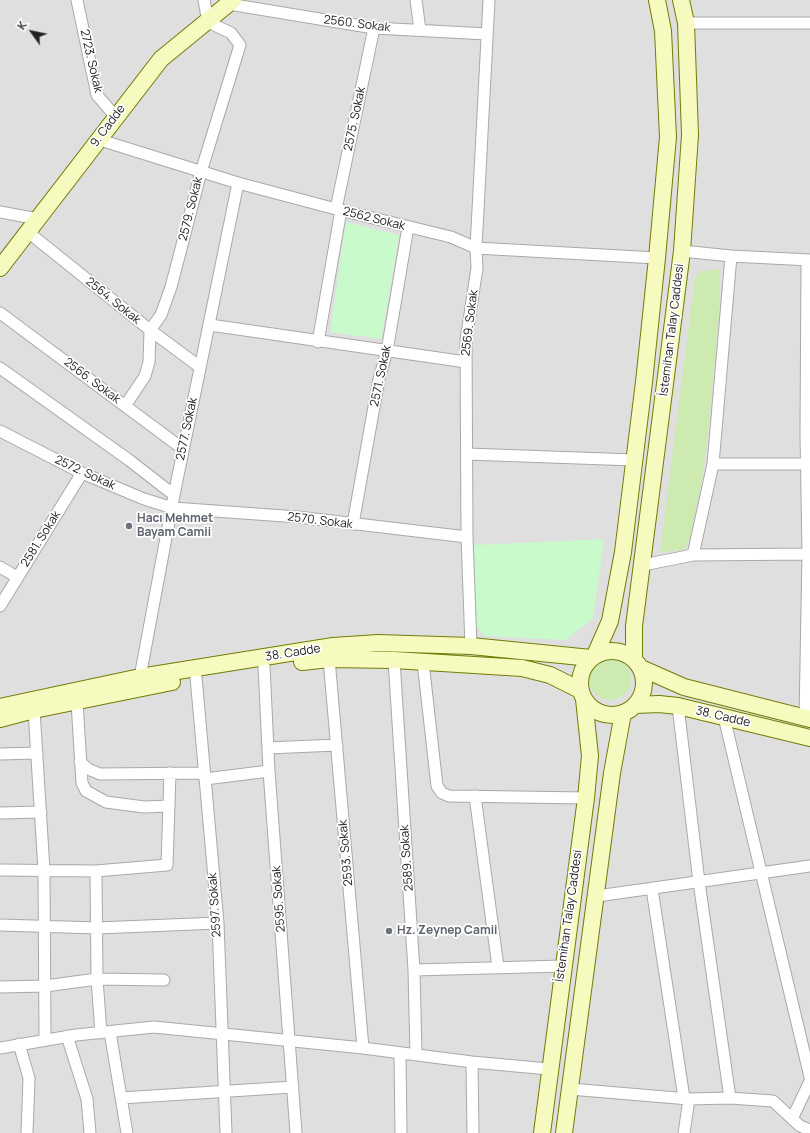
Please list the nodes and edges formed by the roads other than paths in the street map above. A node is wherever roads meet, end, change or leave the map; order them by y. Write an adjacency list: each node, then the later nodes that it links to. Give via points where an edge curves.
1 (77, 0): 14 (street, 2723. Sokak, via 97,95)
2 (204, 0): 8 (street)
3 (416, 0): 12 (street)
4 (489, 0): 13 (street, 2569. Sokak)
5 (657, 0): 26 (street, İstemihan Talay Caddesi, via 663,31 668,137)
6 (681, 0): 9 (street, İstemihan Talay Caddesi)
7 (231, 2): 8 (street, 9. Cadde); 11 (street, 2560. Sokak)
8 (208, 22): 14 (street, 9. Cadde, via 160,59); 16 (street, 2579. Sokak, via 231,33 240,45)
9 (686, 23): 10 (street); 24 (street, İstemihan Talay Caddesi, via 690,135)
10 (810, 23)
11 (374, 28): 12 (street, 2560. Sokak); 18 (street, 2575. Sokak)
12 (420, 30): 13 (street, 2560. Sokak)
13 (487, 34): 23 (street, 2569. Sokak)
14 (115, 116): 15 (street, 9. Cadde)
15 (98, 139): 16 (street, 2562 Sokak); 20 (street, 9. Cadde)
16 (201, 172): 17 (street, 2562 Sokak); 31 (street, 2579. Sokak, via 171,287 160,315)
17 (238, 183): 18 (street, 2562 Sokak); 30 (street, 2577. Sokak)
18 (338, 210): 21 (street, 2562 Sokak); 32 (street, 2575. Sokak)
19 (0, 212): 20 (street)
20 (38, 218): 22 (street, 9. Cadde)
21 (408, 227): 23 (street, 2562 Sokak, via 451,236); 33 (street, 2571. Sokak)
22 (28, 232): 28 (street, 9. Cadde); 31 (street, 2564. Sokak)
23 (476, 248): 26 (street, 2562 Sokak); 34 (street, 2569. Sokak, via 477,268 466,340)
24 (682, 251): 25 (street); 52 (street, İstemihan Talay Caddesi)
25 (730, 256): 27 (street); 43 (street)
26 (657, 258): 42 (street, İstemihan Talay Caddesi)
27 (808, 260): 39 (street)
28 (0, 268)
29 (0, 313): 37 (street, 2566. Sokak)
30 (210, 325): 32 (street); 35 (street, 2577. Sokak)
31 (150, 330): 35 (street, 2564. Sokak); 37 (street, via 149,362 145,376)
32 (318, 342): 33 (street)
33 (387, 351): 34 (street); 48 (street, 2571. Sokak, via 379,379)
34 (466, 362): 41 (street, 2569. Sokak)
35 (200, 367): 40 (street, 2577. Sokak)
36 (0, 368): 46 (street)
37 (126, 406): 40 (street, 2566. Sokak)
38 (0, 432): 45 (street, 2572. Sokak)
39 (808, 435): 44 (street)
40 (184, 449): 46 (street, 2577. Sokak)
41 (467, 454): 42 (street); 49 (street, 2569. Sokak)
42 (634, 460): 57 (street, İstemihan Talay Caddesi, via 623,552 610,621)
43 (713, 464): 44 (street); 51 (street)
44 (806, 464): 50 (street)
45 (82, 473): 47 (street, 2572. Sokak, via 144,499); 54 (street, 2581. Sokak)
46 (174, 495): 47 (street, 2577. Sokak)
47 (173, 508): 48 (street, 2570. Sokak, via 298,517); 63 (street, 2577. Sokak)
48 (353, 524): 49 (street, 2570. Sokak)
49 (467, 537): 56 (street, 2569. Sokak)
50 (809, 554): 51 (street); 72 (street)
51 (693, 555): 52 (street)
52 (643, 565): 61 (street, İstemihan Talay Caddesi, via 634,626)
53 (0, 567): 54 (street)
54 (17, 577): 55 (street, 2581. Sokak)
55 (0, 606)
56 (471, 646): 57 (street, 38. Cadde); 63 (street, 38. Cadde, via 378,643 333,646)
57 (593, 657): 61 (street, via 605,651 615,650 626,653); 65 (street, via 581,673)
58 (330, 659): 59 (street, 38. Cadde); 62 (street, 38. Cadde); 75 (street, 2593. Sokak)
59 (394, 660): 60 (street, 38. Cadde); 102 (street, 2589. Sokak)
60 (423, 662): 65 (street, 38. Cadde, via 522,668 550,675); 83 (street, via 437,786 442,793 449,796)
61 (638, 663): 70 (street, via 645,681 644,690); 72 (street, 38. Cadde, via 684,687)
62 (264, 666): 64 (street, 38. Cadde); 76 (street, 2595. Sokak)
63 (140, 677): 68 (street, 38. Cadde)
64 (196, 677): 66 (street, 38. Cadde); 82 (street, 2597. Sokak)
65 (582, 695): 70 (street, via 597,712 614,715); 84 (street, İstemihan Talay Caddesi, via 590,756)
66 (77, 702): 69 (street, 38. Cadde); 79 (street)
67 (678, 706): 70 (street, 38. Cadde, via 659,704); 71 (street, 38. Cadde); 93 (street)
68 (0, 707)
69 (34, 710): 73 (street, 38. Cadde); 77 (street)
70 (629, 710): 95 (street, İstemihan Talay Caddesi, via 612,773)
71 (724, 717): 74 (street, 38. Cadde); 92 (street)
72 (808, 718)
73 (0, 719)
74 (810, 738)
75 (337, 745): 76 (street); 114 (street, 2593. Sokak)
76 (268, 748): 80 (street, 2595. Sokak)
77 (37, 753): 78 (street); 86 (street)
78 (0, 754)
79 (80, 762): 81 (street, via 100,774); 85 (street, via 82,783 86,791 106,802 144,807)
80 (269, 771): 82 (street); 111 (street, 2595. Sokak)
81 (170, 773): 82 (street); 85 (street)
82 (204, 776): 96 (street, 2597. Sokak)
83 (475, 796): 84 (street); 100 (street)
84 (586, 798): 101 (street, İstemihan Talay Caddesi)
85 (169, 806): 91 (street, via 167,865)
86 (41, 812): 87 (street); 90 (street)
87 (0, 813)
88 (810, 866): 92 (street)
89 (0, 870): 90 (street)
90 (44, 870): 91 (street); 98 (street)
91 (96, 871): 99 (street)
92 (762, 873): 93 (street); 119 (street)
93 (699, 882): 94 (street); 125 (street)
94 (652, 889): 95 (street); 126 (street)
95 (596, 896): 122 (street, İstemihan Talay Caddesi)
96 (218, 923): 99 (street); 108 (street, 2597. Sokak)
97 (0, 925): 98 (street)
98 (45, 926): 99 (street); 105 (street)
99 (96, 928): 103 (street)
100 (498, 966): 101 (street); 102 (street)
101 (563, 966): 118 (street, İstemihan Talay Caddesi)
102 (414, 970): 116 (street, 2589. Sokak)
103 (97, 979): 104 (street); 105 (street); 107 (street)
104 (164, 980)
105 (45, 986): 106 (street); 110 (street)
106 (0, 987)
107 (105, 1032): 108 (street, via 154,1027); 109 (street); 124 (street)
108 (222, 1033): 111 (street); 123 (street, 2597. Sokak)
109 (67, 1036): 110 (street); 129 (street, via 87,1099)
110 (45, 1040): 112 (street)
111 (290, 1040): 114 (street); 121 (street, 2595. Sokak)
112 (19, 1044): 113 (street); 128 (street, via 29,1078)
113 (0, 1048)
114 (363, 1048): 115 (street)
115 (400, 1053): 116 (street); 133 (street)
116 (416, 1055): 117 (street)
117 (472, 1062): 118 (street); 134 (street)
118 (549, 1069): 135 (street, İstemihan Talay Caddesi)
119 (810, 1077)
120 (810, 1081): 127 (street)
121 (293, 1087): 123 (street); 132 (street, 2595. Sokak)
122 (570, 1089): 126 (street); 136 (street, İstemihan Talay Caddesi)
123 (225, 1090): 124 (street); 131 (street, 2597. Sokak)
124 (121, 1098): 130 (street)
125 (730, 1098): 126 (street); 127 (street, via 773,1101)
126 (686, 1099): 137 (street)
127 (800, 1127)
128 (27, 1133)
129 (90, 1133)
130 (127, 1133)
131 (226, 1133)
132 (296, 1133)
133 (401, 1133)
134 (473, 1133)
135 (542, 1133)
136 (564, 1133)
137 (684, 1133)

